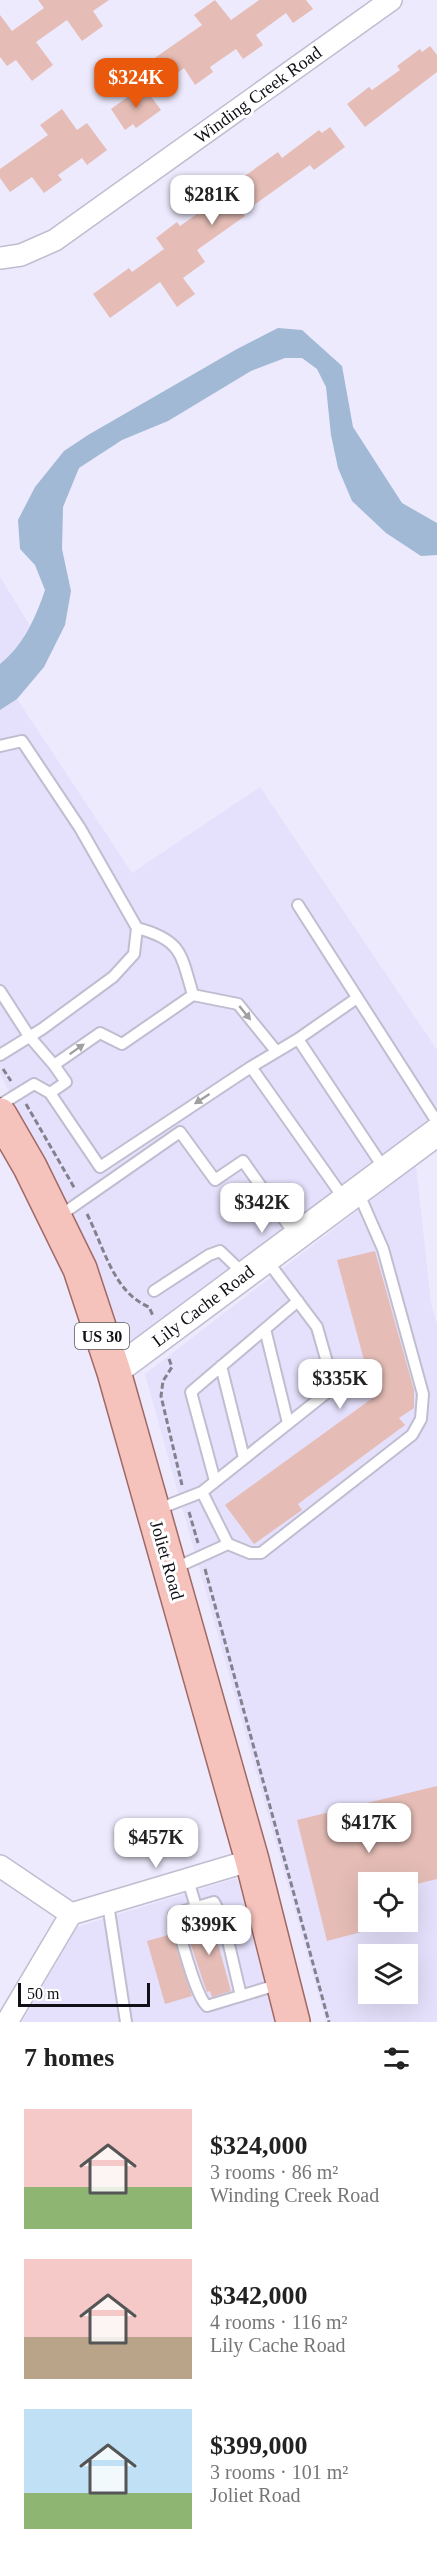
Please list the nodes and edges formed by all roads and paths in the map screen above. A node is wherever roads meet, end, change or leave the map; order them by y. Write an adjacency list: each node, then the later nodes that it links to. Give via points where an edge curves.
1 (391, 0): 2 (street, Winding Creek Road, via 55,240 21,255)
2 (0, 258)
3 (0, 746): 5 (lane, via 22,741 80,828)
4 (298, 905): 8 (lane)
5 (137, 928): 7 (lane, via 175,944); 9 (lane, via 134,954 114,977)
6 (0, 991): 9 (lane)
7 (193, 995): 11 (lane, one-way to 11, via 237,1004); 13 (lane, one-way to 7, via 100,1033 122,1044)
8 (357, 998): 10 (lane); 18 (lane)
9 (30, 1036): 12 (lane); 13 (lane)
10 (298, 1039): 11 (lane); 20 (lane)
11 (276, 1051): 14 (lane)
12 (0, 1055)
13 (54, 1065): 15 (lane, via 66,1082)
14 (251, 1067): 15 (lane, one-way to 15, via 100,1167); 21 (lane)
15 (50, 1093): 16 (lane, via 34,1084)
16 (0, 1105)
17 (0, 1115): 22 (main road, Joliet Road / US 30)
18 (437, 1122)
19 (437, 1132): 20 (street, Lily Cache Road)
20 (385, 1170): 21 (street, Lily Cache Road)
21 (351, 1195): 23 (street, Lily Cache Road); 38 (lane, via 383,1249 423,1394 421,1419 412,1435 261,1553)
22 (56, 1219): 23 (lane, via 180,1132 215,1180 243,1161); 31 (main road, Joliet Road / US 30, via 80,1269)
23 (296, 1236): 24 (street, Lily Cache Road)
24 (266, 1259): 25 (street, Lily Cache Road); 27 (lane)
25 (244, 1275): 26 (lane, via 220,1251); 31 (street, Lily Cache Road)
26 (154, 1291)
27 (298, 1301): 28 (lane); 32 (lane, via 318,1327 334,1387)
28 (265, 1329): 30 (lane); 32 (lane)
29 (172, 1366): 36 (path, via 161,1387 161,1396)
30 (221, 1366): 33 (lane); 34 (lane, via 191,1392)
31 (114, 1372): 37 (main road, Joliet Road / US 30)
32 (288, 1423): 33 (lane)
33 (244, 1458): 34 (lane)
34 (215, 1481): 35 (lane)
35 (202, 1492): 36 (lane); 38 (lane)
36 (185, 1498): 37 (lane); 39 (path)
37 (153, 1512): 40 (main road, Joliet Road / US 30)
38 (228, 1544): 39 (lane)
39 (201, 1556): 40 (lane); 52 (path)
40 (170, 1571): 41 (main road, Joliet Road / US 30)
41 (252, 1860): 43 (street); 47 (main road, Joliet Road / US 30)
42 (0, 1866): 46 (street)
43 (188, 1880): 44 (street); 45 (lane)
44 (108, 1904): 46 (street); 50 (lane)
45 (196, 1907): 48 (lane, via 214,1902 223,1919); 48 (lane, via 174,1914 203,2002 211,2006)
46 (71, 1914): 49 (street)
47 (283, 1983): 48 (lane); 51 (main road, Joliet Road / US 30)
48 (241, 1996)
49 (7, 2022)
50 (126, 2022)
51 (293, 2022)
52 (329, 2022)

